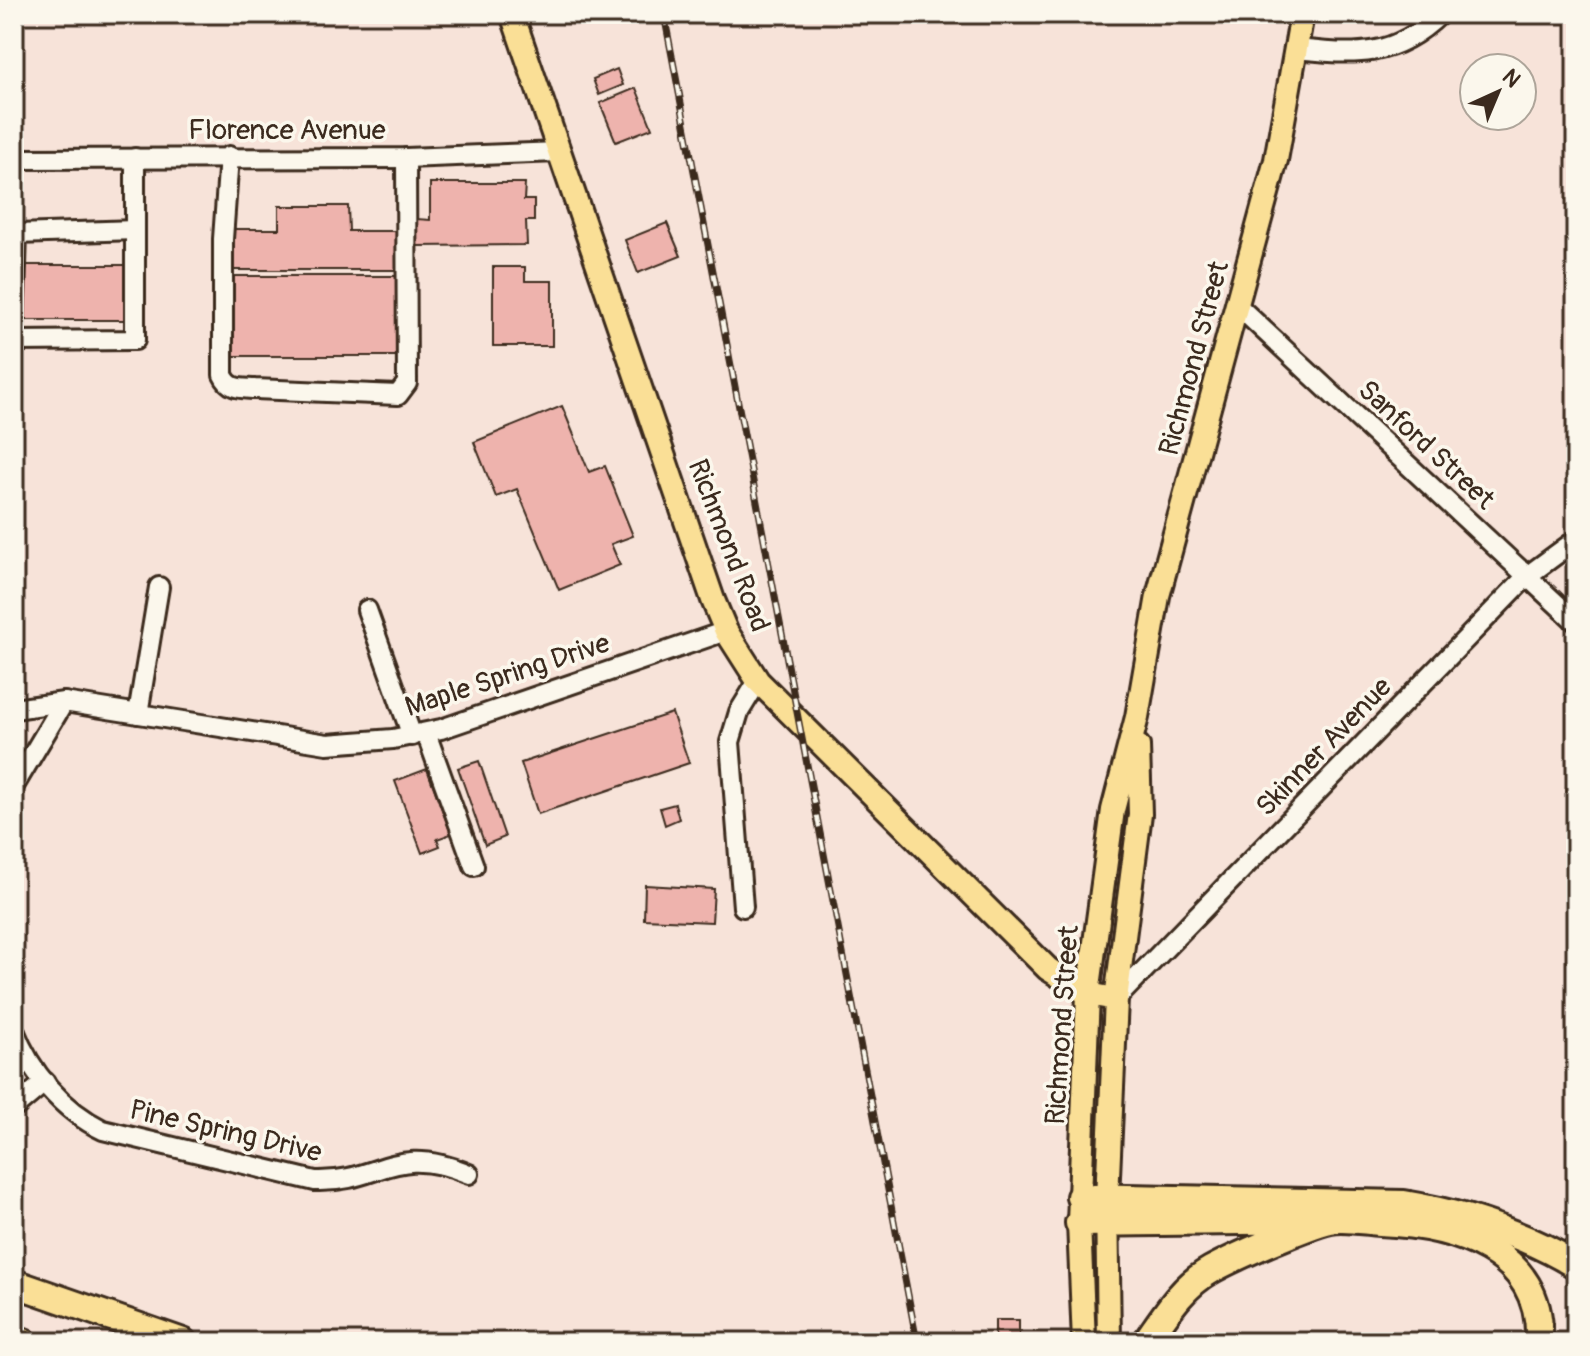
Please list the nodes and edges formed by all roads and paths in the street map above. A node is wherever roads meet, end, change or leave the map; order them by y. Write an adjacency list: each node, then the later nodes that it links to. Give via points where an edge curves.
1 (512, 14): 5 (main road, Richmond Road)
2 (1302, 14): 4 (main road, Richmond Street)
3 (1440, 14): 4 (street, via 1421,31 1381,51)
4 (1296, 49): 11 (main road, Richmond Street, via 1276,160)
5 (559, 152): 8 (street, Florence Avenue); 19 (main road, Richmond Road)
6 (229, 156): 7 (street, Florence Avenue); 8 (street, Florence Avenue); 8 (street, via 222,289 226,382 243,388 398,395 407,383)
7 (135, 158): 9 (street, Florence Avenue); 10 (street)
8 (406, 158)
9 (14, 159)
10 (135, 230): 12 (street, via 17,234); 13 (street, via 135,340)
11 (1239, 307): 15 (street, Sanford Street); 24 (main road, Richmond Street, via 1158,596)
12 (14, 331)
13 (14, 341)
14 (1576, 540): 15 (street, Skinner Avenue)
15 (1527, 576): 18 (street, Sanford Street); 30 (street, Skinner Avenue)
16 (159, 587): 23 (street)
17 (367, 610): 25 (street)
18 (1576, 622)
19 (726, 631): 20 (main road, Richmond Road); 25 (street, Maple Spring Drive)
20 (758, 681): 28 (street, via 739,712 730,742); 29 (main road, Richmond Road, via 1048,969)
21 (64, 702): 22 (street, Maple Spring Drive); 23 (street, Maple Spring Drive); 26 (street)
22 (14, 709)
23 (138, 714): 25 (street, Maple Spring Drive, via 296,741 359,743)
24 (1137, 717): 29 (main road, Richmond Street, via 1113,810); 30 (main road, Richmond Street, via 1140,814)
25 (419, 734): 27 (street)
26 (14, 786)
27 (474, 866)
28 (743, 907)
29 (1088, 994): 30 (main road, Richmond Road); 35 (main road, Richmond Street)
30 (1116, 999): 36 (main road, Richmond Street)
31 (14, 1030): 32 (street, Pine Spring Drive)
32 (45, 1082): 33 (street); 34 (street, Pine Spring Drive, via 103,1130 315,1181 344,1180 390,1163 420,1160)
33 (14, 1108)
34 (469, 1174)
35 (1080, 1197): 36 (highway); 38 (main road, Richmond Street)
36 (1107, 1198): 39 (main road, Richmond Street); 40 (highway, via 1404,1204 1452,1212)
37 (1331, 1220): 39 (highway); 47 (highway, via 1211,1269 1187,1287); 48 (highway, via 1442,1227 1476,1239 1522,1277 1540,1323)
38 (1079, 1223): 39 (highway); 45 (main road, Richmond Street)
39 (1109, 1225): 46 (main road, Richmond Street)
40 (1576, 1265)
41 (14, 1283): 44 (highway)
42 (14, 1339): 43 (highway)
43 (24, 1342)
44 (183, 1342)
45 (1084, 1342)
46 (1109, 1342)
47 (1146, 1342)
48 (1539, 1342)

